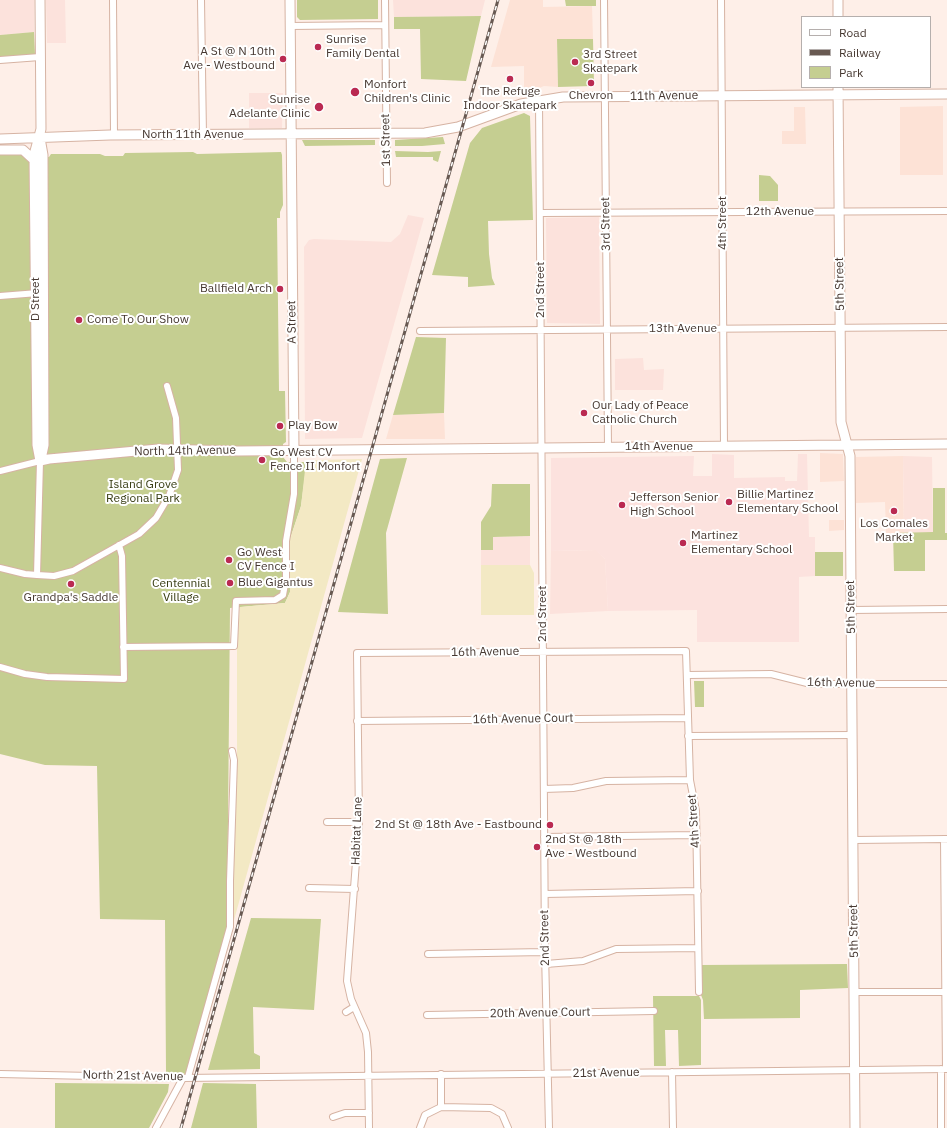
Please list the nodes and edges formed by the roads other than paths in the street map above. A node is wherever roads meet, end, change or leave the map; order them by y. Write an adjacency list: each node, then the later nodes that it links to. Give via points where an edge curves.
1 (40, 0): 12 (main road, D Street)
2 (113, 0): 21 (street)
3 (201, 0): 22 (street)
4 (290, 0): 11 (main road, A Street)
5 (385, 0): 10 (street, 1st Street)
6 (604, 0): 17 (street, 3rd Street)
7 (721, 0): 16 (street, 4th Street)
8 (838, 0): 9 (main road)
9 (838, 16)
10 (385, 25): 11 (street); 19 (street, 1st Street)
11 (290, 26): 20 (main road, A Street)
12 (40, 57): 13 (street); 23 (main road, D Street)
13 (0, 60)
14 (838, 91): 15 (main road, 11th Avenue); 16 (main road, 11th Avenue); 30 (main road, 5th Street)
15 (947, 94)
16 (721, 96): 17 (main road, 11th Avenue); 29 (street, 4th Street)
17 (605, 97): 18 (main road, 11th Avenue); 31 (street, 3rd Street)
18 (539, 100): 19 (main road, 11th Avenue, via 446,130); 32 (street, 2nd Street)
19 (386, 133): 20 (main road, North 11th Avenue); 27 (street, 1st Street)
20 (291, 134): 22 (main road, North 11th Avenue); 49 (main road, A Street)
21 (114, 135): 22 (main road, North 11th Avenue); 23 (main road, North 11th Avenue)
22 (203, 135)
23 (40, 137): 24 (main road, North 11th Avenue); 26 (main road, D Street); 33 (main road, D Street, via 43,155)
24 (0, 139)
25 (0, 150): 26 (main road, via 23,150)
26 (34, 161): 33 (main road, D Street)
27 (387, 183)
28 (947, 211): 30 (street, 12th Avenue)
29 (722, 212): 30 (street, 12th Avenue); 31 (street, 12th Avenue); 37 (street, 4th Street)
30 (839, 212): 36 (main road, 5th Street)
31 (606, 213): 32 (street, 12th Avenue); 38 (street, 3rd Street)
32 (540, 214): 40 (street, 2nd Street)
33 (37, 293): 34 (street); 50 (main road, D Street, via 44,445)
34 (0, 296)
35 (947, 327): 36 (street, 13th Avenue)
36 (840, 328): 37 (street, 13th Avenue); 43 (main road, 5th Street, via 841,422)
37 (723, 329): 38 (street, 13th Avenue); 44 (street, 4th Street)
38 (607, 330): 40 (street, 13th Avenue); 45 (street, 3rd Street)
39 (420, 331): 40 (street, 13th Avenue)
40 (541, 331): 46 (street, 2nd Street)
41 (167, 386): 48 (street, via 176,418)
42 (947, 444): 43 (main road, 14th Avenue)
43 (848, 445): 44 (main road, 14th Avenue); 56 (main road, 5th Street)
44 (724, 446): 45 (main road, 14th Avenue)
45 (608, 447): 46 (main road, 14th Avenue)
46 (542, 448): 47 (main road, 14th Avenue); 59 (street, 2nd Street)
47 (372, 449): 49 (main road, North 14th Avenue)
48 (178, 450): 49 (main road, North 14th Avenue); 50 (main road, North 14th Avenue, via 158,449); 52 (street, via 178,470 162,508 147,527)
49 (294, 450): 57 (street, A Street, via 294,494 286,541 283,595 275,600 236,601 234,646)
50 (40, 461): 51 (street, North 14th Avenue); 54 (street, D Street)
51 (0, 471)
52 (119, 545): 54 (street, via 72,571 54,576); 57 (street, via 122,556)
53 (0, 568): 54 (street)
54 (38, 575)
55 (947, 609): 56 (street)
56 (851, 610): 63 (main road, 5th Street)
57 (123, 646): 61 (street, via 124,679 47,677)
58 (686, 651): 59 (street, 16th Avenue); 62 (street, 4th Street)
59 (543, 652): 60 (street, 16th Avenue); 66 (street, 2nd Street)
60 (357, 654): 67 (street, Habitat Lane)
61 (0, 667)
62 (688, 675): 63 (street, 16th Avenue, via 771,674 802,683); 65 (street, 4th Street)
63 (852, 684): 64 (street, 16th Avenue); 68 (main road, 5th Street)
64 (947, 684)
65 (688, 718): 66 (street, 16th Avenue Court); 69 (street, 4th Street)
66 (544, 719): 67 (street, 16th Avenue Court); 72 (street, 2nd Street)
67 (357, 721): 74 (street, Habitat Lane)
68 (853, 735): 69 (street); 78 (main road, 5th Street)
69 (688, 736): 71 (street, 4th Street)
70 (232, 752): 103 (street, via 234,760 230,927)
71 (690, 780): 72 (street, via 606,781 573,788); 75 (street, 4th Street, via 696,811)
72 (544, 789): 76 (street, 2nd Street)
73 (327, 822): 74 (street)
74 (359, 822): 80 (street, Habitat Lane)
75 (696, 835): 76 (street); 81 (street, 4th Street)
76 (544, 837): 82 (street, 2nd Street)
77 (946, 839): 78 (street); 89 (street)
78 (854, 840): 88 (main road, 5th Street)
79 (309, 888): 80 (street)
80 (355, 889): 90 (street, Habitat Lane, via 347,981)
81 (698, 891): 82 (street); 83 (street, 4th Street)
82 (545, 894): 84 (street, 2nd Street)
83 (698, 948): 86 (street, via 616,949 583,961); 87 (street, 4th Street)
84 (545, 952): 85 (street); 86 (street, 2nd Street)
85 (428, 954)
86 (546, 964): 93 (street, 2nd Street)
87 (699, 992)
88 (855, 992): 89 (street); 96 (main road, 5th Street)
89 (946, 992): 95 (street)
90 (354, 1008): 92 (street); 101 (street, Habitat Lane, via 366,1033)
91 (654, 1011): 93 (street, 20th Avenue Court)
92 (346, 1012)
93 (547, 1013): 94 (street, 20th Avenue Court); 100 (street, 2nd Street)
94 (427, 1015)
95 (945, 1069): 96 (street, 21st Avenue); 114 (street)
96 (855, 1070): 97 (street, 21st Avenue); 113 (main road, 5th Street)
97 (672, 1072): 100 (street, 21st Avenue); 112 (street)
98 (0, 1074): 103 (street, North 21st Avenue)
99 (441, 1074): 100 (street, 21st Avenue); 101 (street, 21st Avenue); 104 (street)
100 (547, 1074): 111 (street, 2nd Street)
101 (368, 1075): 102 (street, 21st Avenue); 105 (street, Habitat Lane)
102 (265, 1076): 103 (street, North 21st Avenue)
103 (186, 1077): 107 (street)
104 (441, 1107): 109 (street, via 425,1115); 110 (street, via 491,1108 502,1114)
105 (369, 1113): 106 (street, via 345,1113); 108 (street, Habitat Lane)
106 (333, 1118)
107 (156, 1128)
108 (369, 1128)
109 (420, 1128)
110 (508, 1128)
111 (548, 1128)
112 (673, 1128)
113 (855, 1128)
114 (941, 1128)

